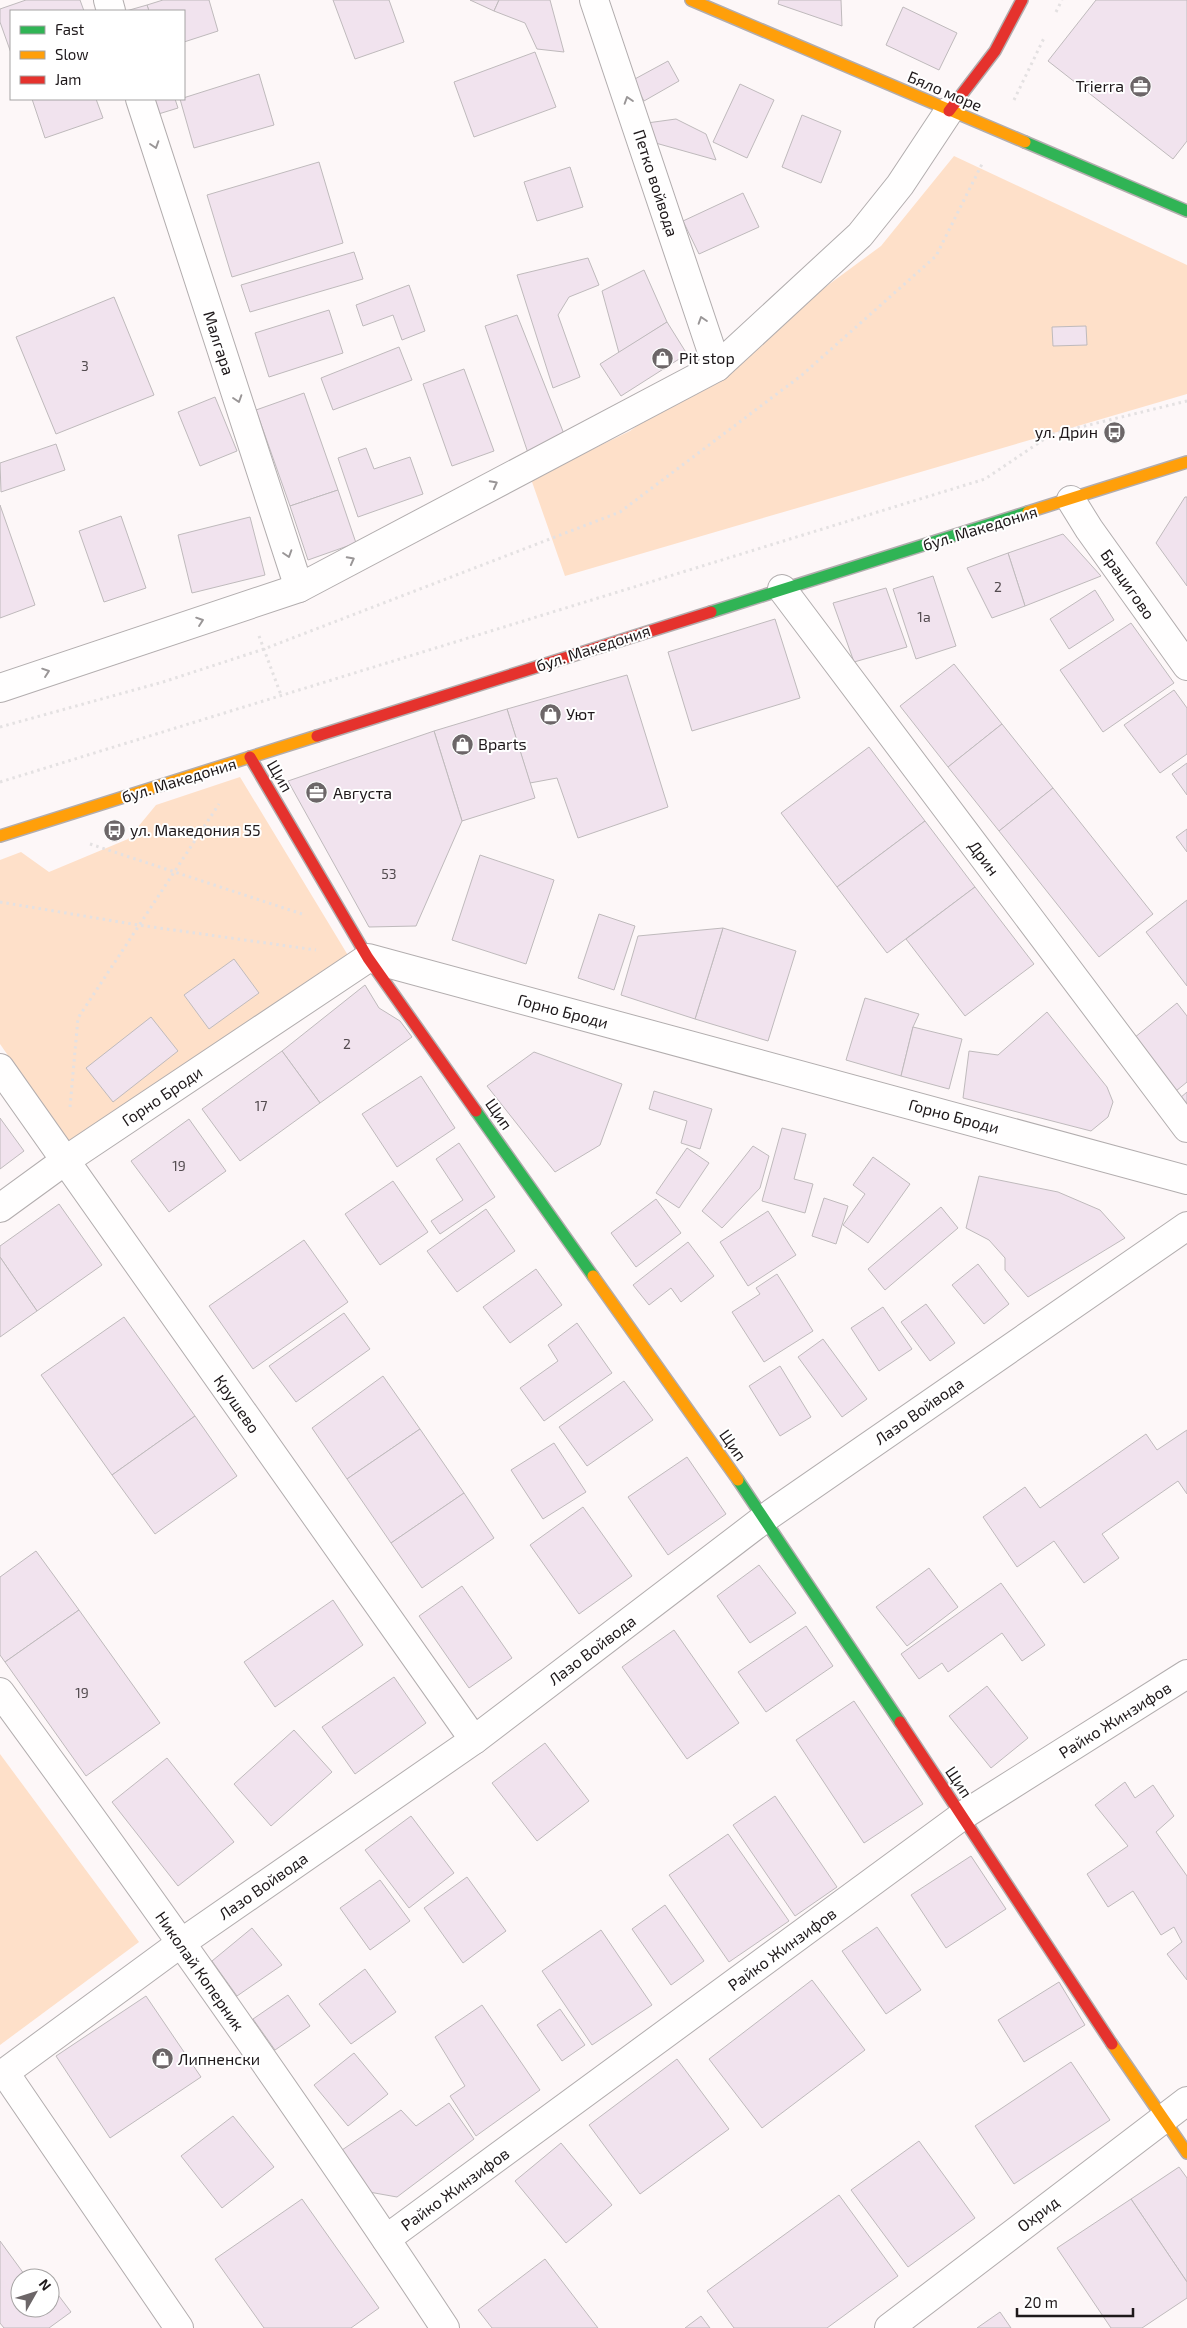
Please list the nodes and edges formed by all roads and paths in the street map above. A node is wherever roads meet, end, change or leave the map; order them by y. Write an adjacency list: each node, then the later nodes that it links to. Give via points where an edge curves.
1 (594, 0): 11 (street, Петко войвода, one-way to 1)
2 (691, 0): 8 (street, Бяло море)
3 (1022, 0): 8 (street, via 995,51)
4 (1062, 0): 5 (path)
5 (1054, 18)
6 (1045, 35): 9 (path)
7 (140, 100): 15 (street, Малгара, one-way to 15)
8 (949, 111): 9 (street, Бяло море); 11 (street, via 900,185 860,235)
9 (998, 132): 10 (street, Бяло море)
10 (1187, 211)
11 (717, 367): 15 (street, one-way to 11)
12 (1187, 401): 20 (path, via 1052,434 985,479)
13 (1187, 462): 14 (street, бул. Македония)
14 (1072, 500): 16 (street, бул. Македония); 18 (street, Брацигово, via 1089,529)
15 (299, 588): 17 (street)
16 (782, 589): 21 (street, бул. Македония); 31 (street, Дрин)
17 (248, 605): 19 (street, one-way to 17); 20 (path)
18 (1187, 666)
19 (0, 688)
20 (281, 695): 22 (path)
21 (250, 757): 23 (street, бул. Македония); 25 (path); 28 (street, Щип)
22 (0, 782)
23 (35, 825): 24 (street, бул. Македония); 25 (path)
24 (0, 836)
25 (173, 872): 27 (path); 28 (path)
26 (0, 902): 27 (path)
27 (138, 925): 29 (path); 32 (path, via 78,1018)
28 (352, 930): 29 (street, Щип)
29 (368, 958): 32 (street, Горно Броди); 33 (street, Горно Броди); 36 (street, Щип)
30 (0, 1068): 32 (street, Крушево)
31 (1187, 1128)
32 (66, 1160): 34 (street, Горно Броди); 39 (street, Крушево)
33 (1187, 1180)
34 (0, 1208)
35 (1187, 1226): 36 (street, Лазо Войвода)
36 (765, 1518): 39 (street, Лазо Войвода); 40 (street, Щип)
37 (1187, 1674): 40 (street, Райко Жинзифов)
38 (0, 1692): 41 (street, Николай Коперник)
39 (474, 1740): 41 (street, Лазо Войвода)
40 (962, 1816): 44 (street, Щип); 46 (street, Райко Жинзифов)
41 (182, 1943): 42 (street, Лазо Войвода); 46 (street, Николай Коперник)
42 (2, 2075): 47 (street)
43 (1187, 2101): 44 (street, Охрид)
44 (1162, 2119): 45 (street, Щип); 49 (street, Охрид)
45 (1187, 2153)
46 (386, 2239): 48 (street, Николай Коперник)
47 (179, 2328)
48 (445, 2328)
49 (889, 2328)

